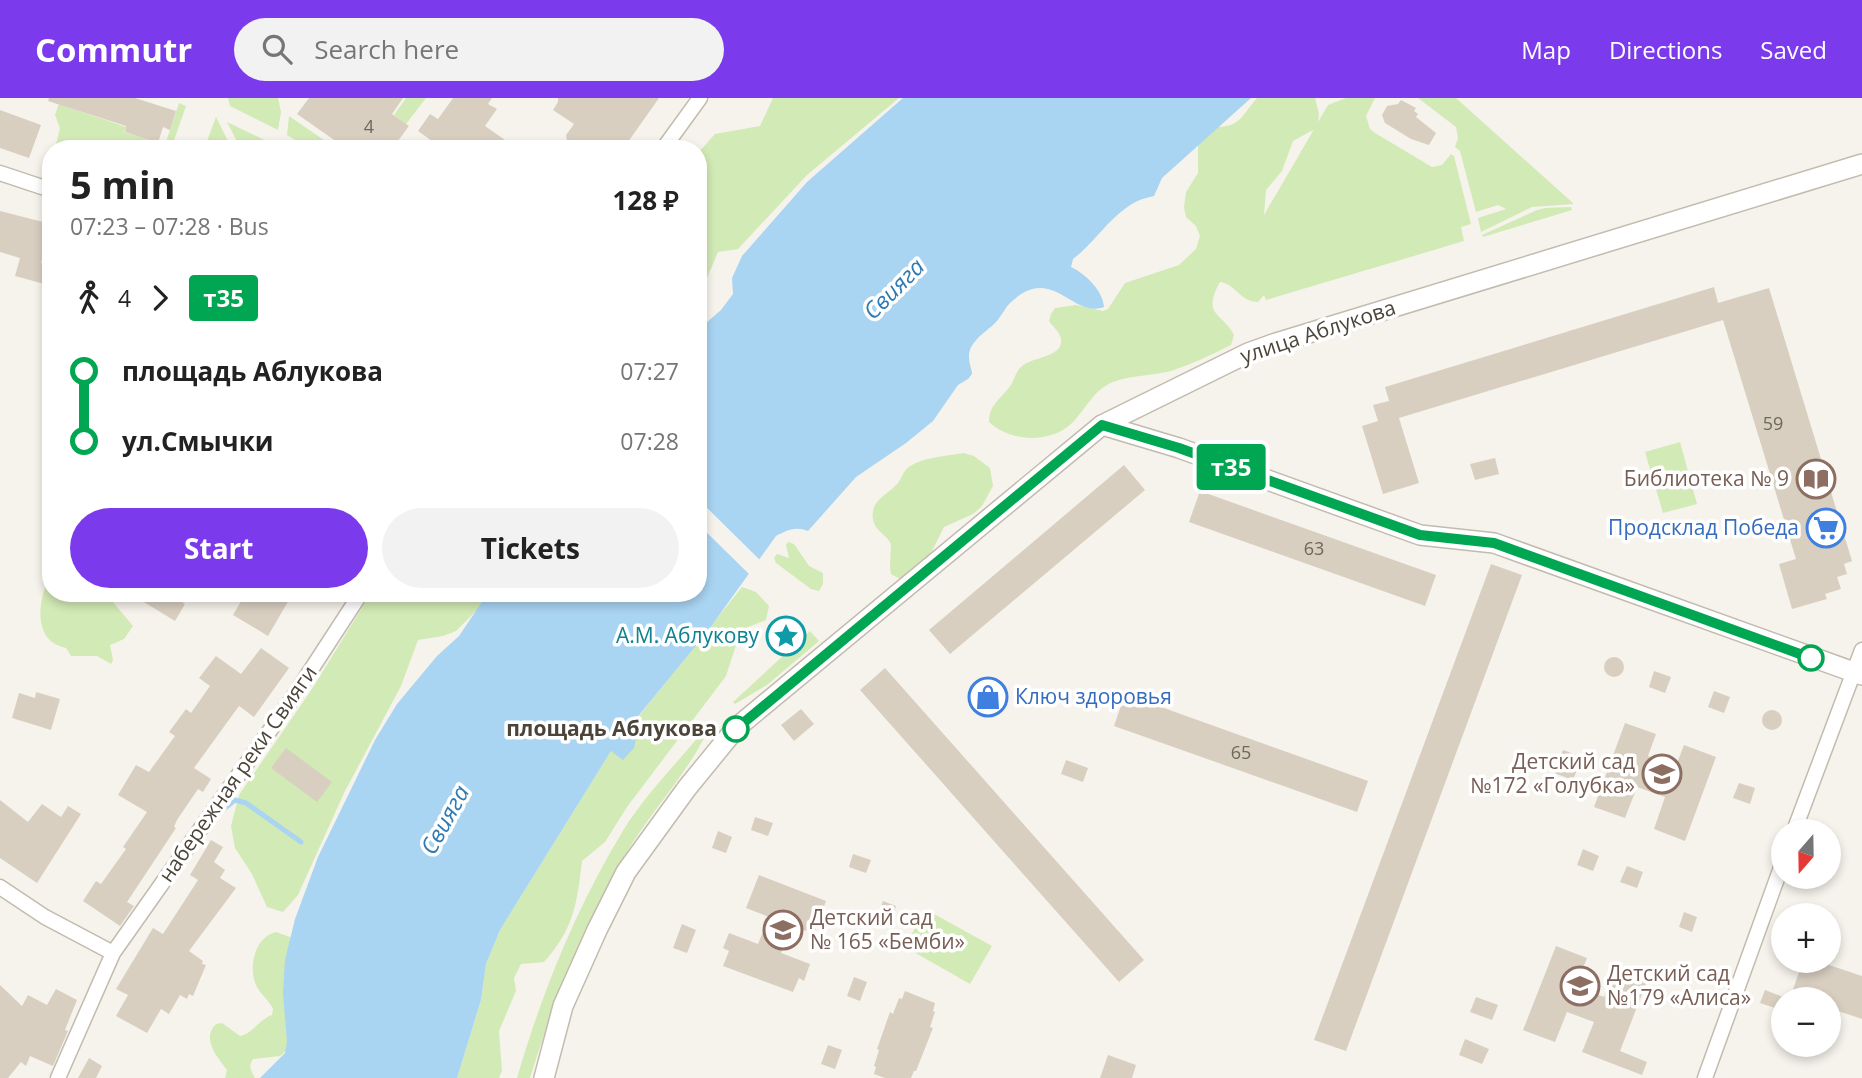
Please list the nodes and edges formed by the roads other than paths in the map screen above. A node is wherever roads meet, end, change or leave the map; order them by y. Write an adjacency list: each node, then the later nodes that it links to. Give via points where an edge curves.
1 (700, 98): 2 (street)
2 (670, 140)
3 (1862, 164): 6 (street, улица Аблукова, via 1276,343)
4 (0, 173): 5 (street)
5 (42, 187)
6 (1102, 425): 9 (street, via 1420,535 1494,543); 15 (street, улица Аблукова, via 736,728 626,872 563,1006)
7 (355, 602): 13 (street, набережная реки Свияги)
8 (1862, 650): 9 (street)
9 (1858, 674): 10 (street)
10 (1799, 819)
11 (0, 887): 13 (street)
12 (1773, 889): 16 (street)
13 (113, 953): 14 (street, набережная реки Свияги)
14 (58, 1078)
15 (544, 1078)
16 (1705, 1078)

